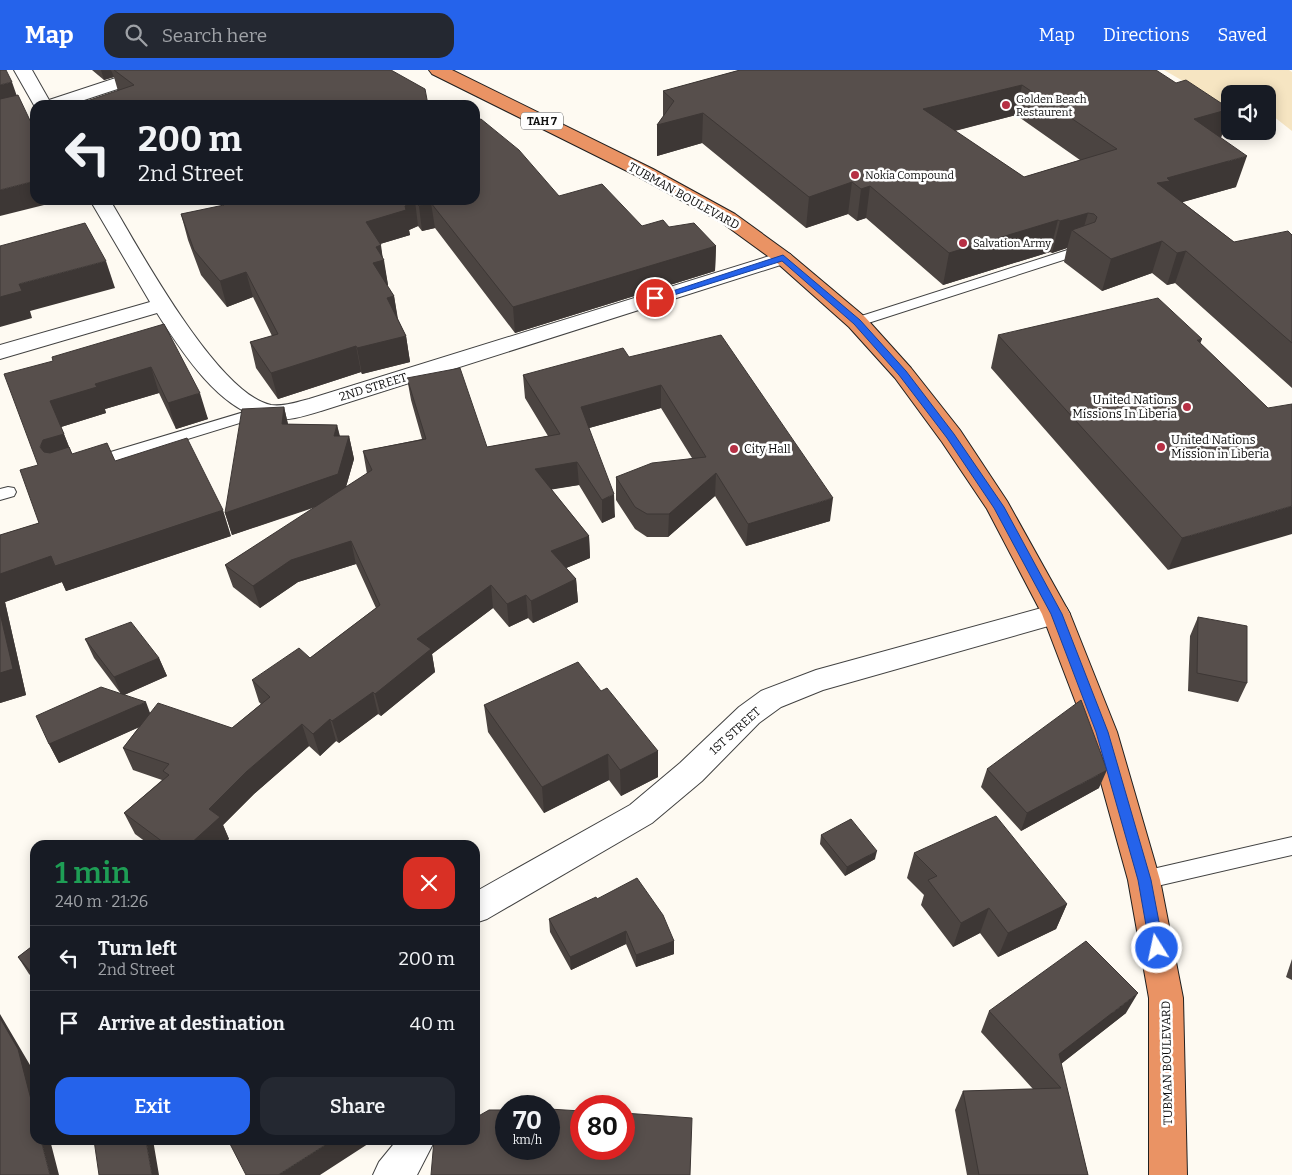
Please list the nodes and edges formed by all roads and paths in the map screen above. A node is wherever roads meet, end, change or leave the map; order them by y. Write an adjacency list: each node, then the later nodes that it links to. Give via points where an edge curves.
1 (23, 70): 4 (street)
2 (157, 70): 5 (street)
3 (438, 70): 8 (highway, TUBMAN BOULEVARD / TAH 7, via 646,173 728,218)
4 (41, 100)
5 (66, 100)
6 (103, 205): 9 (street, 2ND STREET)
7 (1080, 250): 10 (lane)
8 (783, 258): 10 (highway, TUBMAN BOULEVARD / TAH 7); 12 (street, 2ND STREET, via 313,406)
9 (162, 305): 11 (street); 12 (street, 2ND STREET, via 202,362 228,389)
10 (857, 322): 14 (highway, TUBMAN BOULEVARD / TAH 7, via 951,436 998,507)
11 (0, 352)
12 (264, 411): 13 (lane)
13 (80, 467)
14 (1056, 614): 16 (highway, TUBMAN BOULEVARD / TAH 7, via 1102,732); 17 (street, 1ST STREET, via 816,681 771,699 749,715 691,772 641,814)
15 (1292, 846): 16 (lane)
16 (1144, 880): 20 (highway, TUBMAN BOULEVARD / TAH 7, via 1166,998)
17 (480, 905)
18 (414, 1145): 19 (street)
19 (392, 1175)
20 (1168, 1175)

